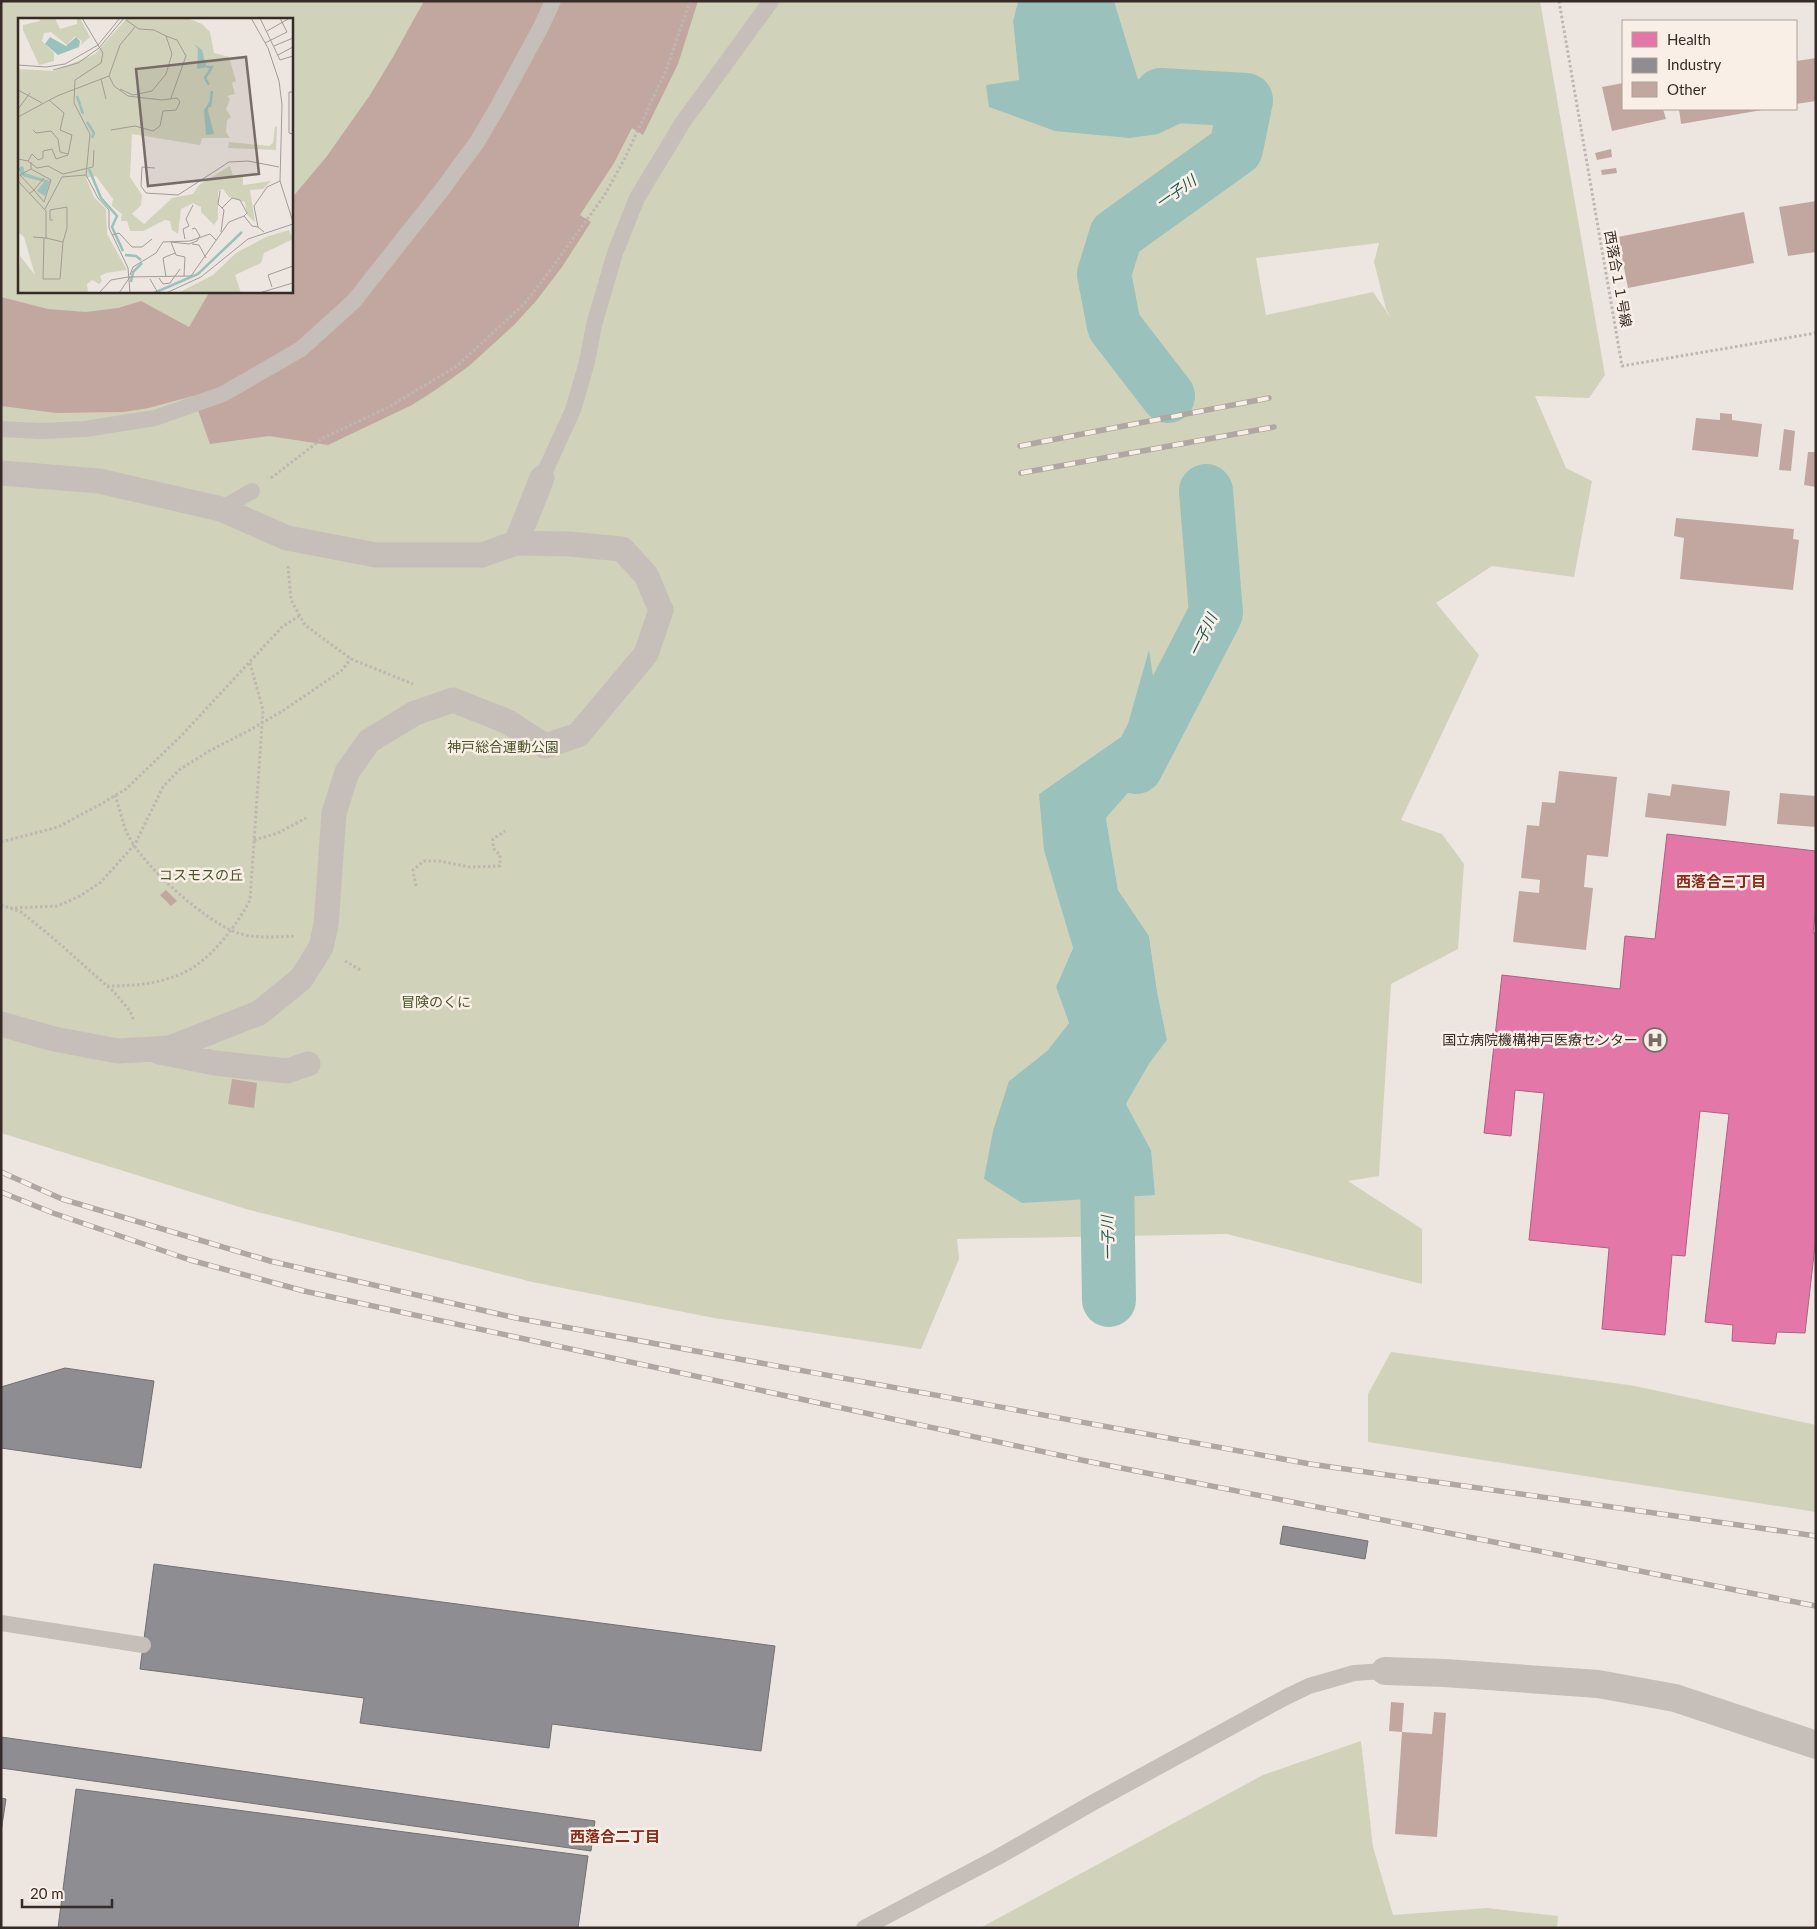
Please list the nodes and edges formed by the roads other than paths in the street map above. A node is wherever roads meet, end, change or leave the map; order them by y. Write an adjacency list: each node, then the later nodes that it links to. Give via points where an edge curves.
1 (553, 1): 3 (lane, via 477,142 354,301 301,348 223,394 155,418 85,429 42,431)
2 (772, 1): 5 (lane, via 683,122 637,198 615,253 573,410)
3 (1, 428)
4 (1, 473): 7 (street, via 99,481)
5 (542, 478): 8 (street)
6 (252, 491): 7 (lane)
7 (221, 510): 8 (street, via 287,538 376,555 482,554)
8 (516, 543): 10 (street, via 622,549 646,575 661,610 646,654 578,736 545,746 508,722 453,700 415,713 369,741 347,772 334,813 326,925 321,947 301,979 259,1013 170,1048)
9 (1, 1024): 10 (street, via 54,1039 118,1051)
10 (141, 1049): 11 (street, via 270,1070 287,1071)
11 (308, 1064)
12 (1, 1623): 13 (lane)
13 (143, 1645)
14 (1385, 1672): 15 (street, via 1598,1684 1675,1698); 16 (lane, via 1354,1673 1301,1690)
15 (1816, 1745)
16 (864, 1928)

